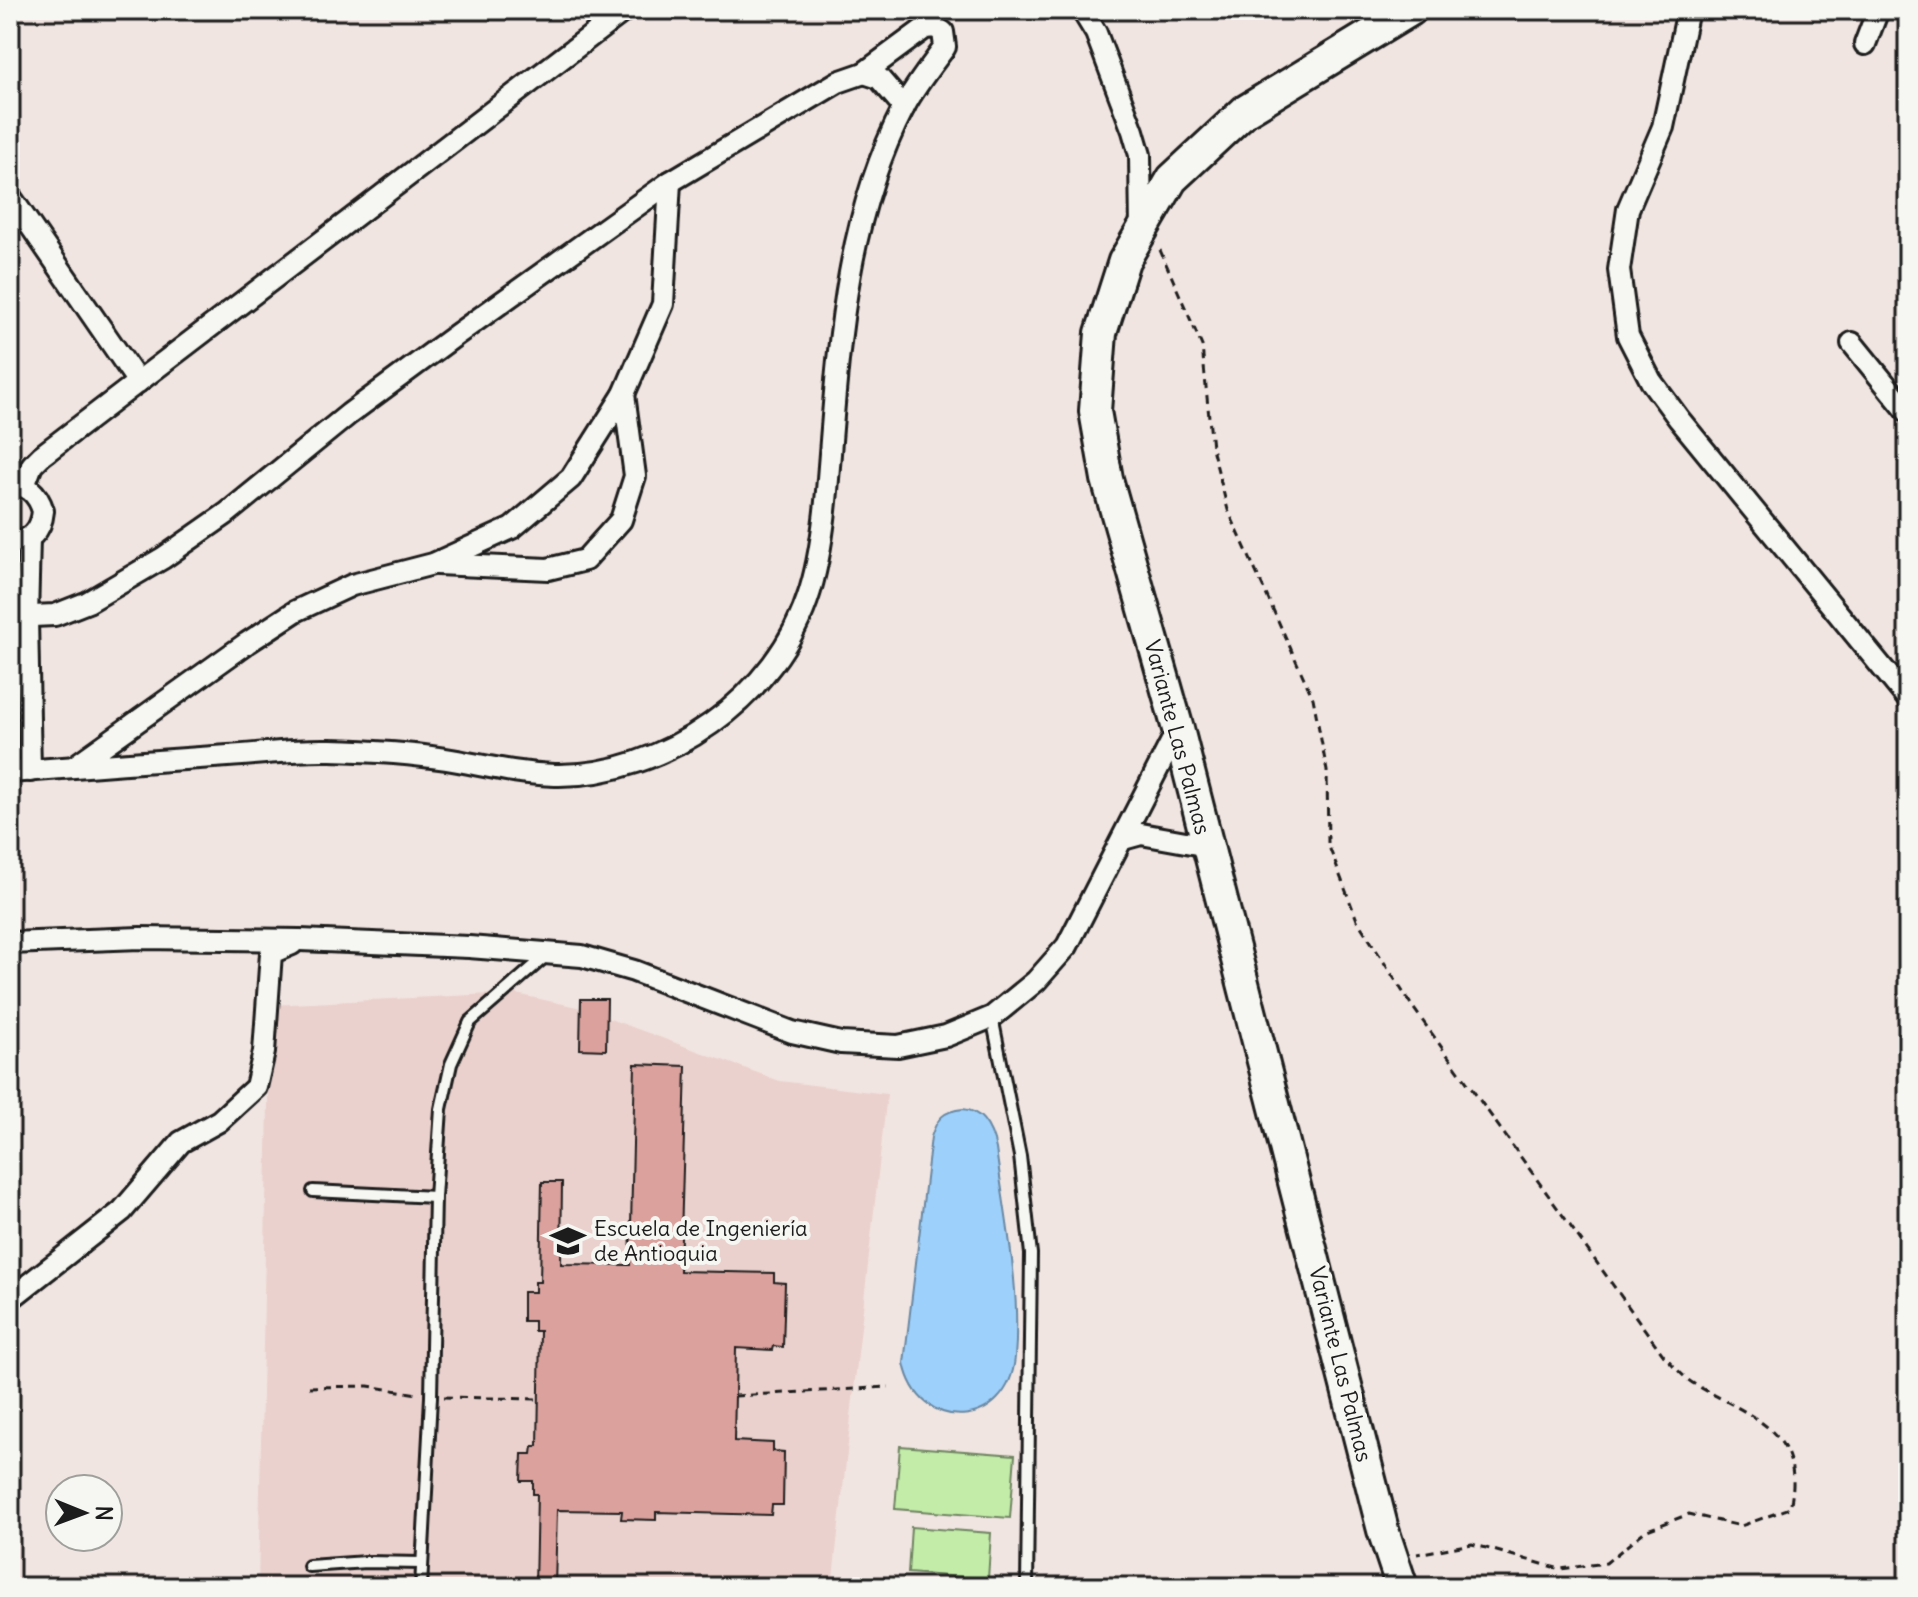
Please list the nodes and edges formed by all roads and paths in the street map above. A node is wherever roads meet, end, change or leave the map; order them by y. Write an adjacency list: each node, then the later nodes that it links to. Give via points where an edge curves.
1 (625, 10): 15 (street)
2 (1082, 10): 9 (street, via 1096,33)
3 (1411, 10): 10 (main road, Variante Las Palmas, via 1245,111)
4 (1688, 10): 22 (street, via 1663,127 1628,209 1619,270 1628,336 1679,419)
5 (1878, 10): 6 (street)
6 (1865, 44)
7 (864, 73): 8 (street, via 879,78); 8 (street, via 925,28 941,29 945,47); 11 (street, via 838,82)
8 (904, 107): 24 (street, via 852,255 822,539 810,594 764,677 722,714 637,763 560,775 514,773 394,753 326,750)
9 (1140, 155): 10 (street); 13 (street)
10 (1172, 179): 13 (main road, Variante Las Palmas)
11 (670, 182): 16 (street, via 663,304); 21 (street, via 349,414 163,558 88,602 55,615)
12 (10, 196): 15 (street)
13 (1144, 226): 23 (main road, Variante Las Palmas, via 1124,261 1101,333 1095,411 1107,479); 37 (path, via 1202,346 1212,448 1228,510 1313,698 1327,771 1328,844 1357,920 1421,1018 1664,1356 1693,1384 1757,1418 1786,1448 1793,1466 1790,1508 1741,1526 1689,1514 1645,1531 1606,1563 1560,1569 1472,1544)
14 (1852, 343): 17 (street)
15 (138, 382): 18 (street, via 41,456)
16 (624, 394): 20 (street, via 571,478 512,528); 20 (street, via 635,476 621,520 585,560 548,569)
17 (1908, 412)
18 (17, 485): 19 (street, via 34,492 43,511 37,531)
19 (20, 540): 21 (street)
20 (433, 564): 24 (street, via 352,585 296,611)
21 (18, 618): 25 (street)
22 (1908, 699)
23 (1178, 729): 26 (street); 27 (main road, Variante Las Palmas)
24 (75, 766): 25 (street)
25 (20, 772)
26 (1123, 839): 27 (street, via 1141,834); 31 (street, via 1067,946 1036,981)
27 (1208, 846): 37 (main road, Variante Las Palmas)
28 (300, 940): 29 (street); 30 (street); 34 (street, via 271,953 264,1052 256,1087 219,1121 181,1142 122,1211)
29 (10, 943)
30 (549, 953): 31 (street, via 634,971 792,1032 841,1043 898,1046 946,1036); 33 (lane, via 470,1022 451,1064 441,1109)
31 (992, 1017): 41 (lane, via 1020,1156 1031,1254)
32 (313, 1191): 33 (lane)
33 (435, 1197): 38 (lane)
34 (10, 1299)
35 (889, 1387): 36 (path)
36 (735, 1396)
37 (1392, 1558): 42 (main road, Variante Las Palmas)
38 (422, 1563): 39 (lane); 40 (lane)
39 (309, 1566)
40 (421, 1587)
41 (1027, 1587)
42 (1402, 1587)

